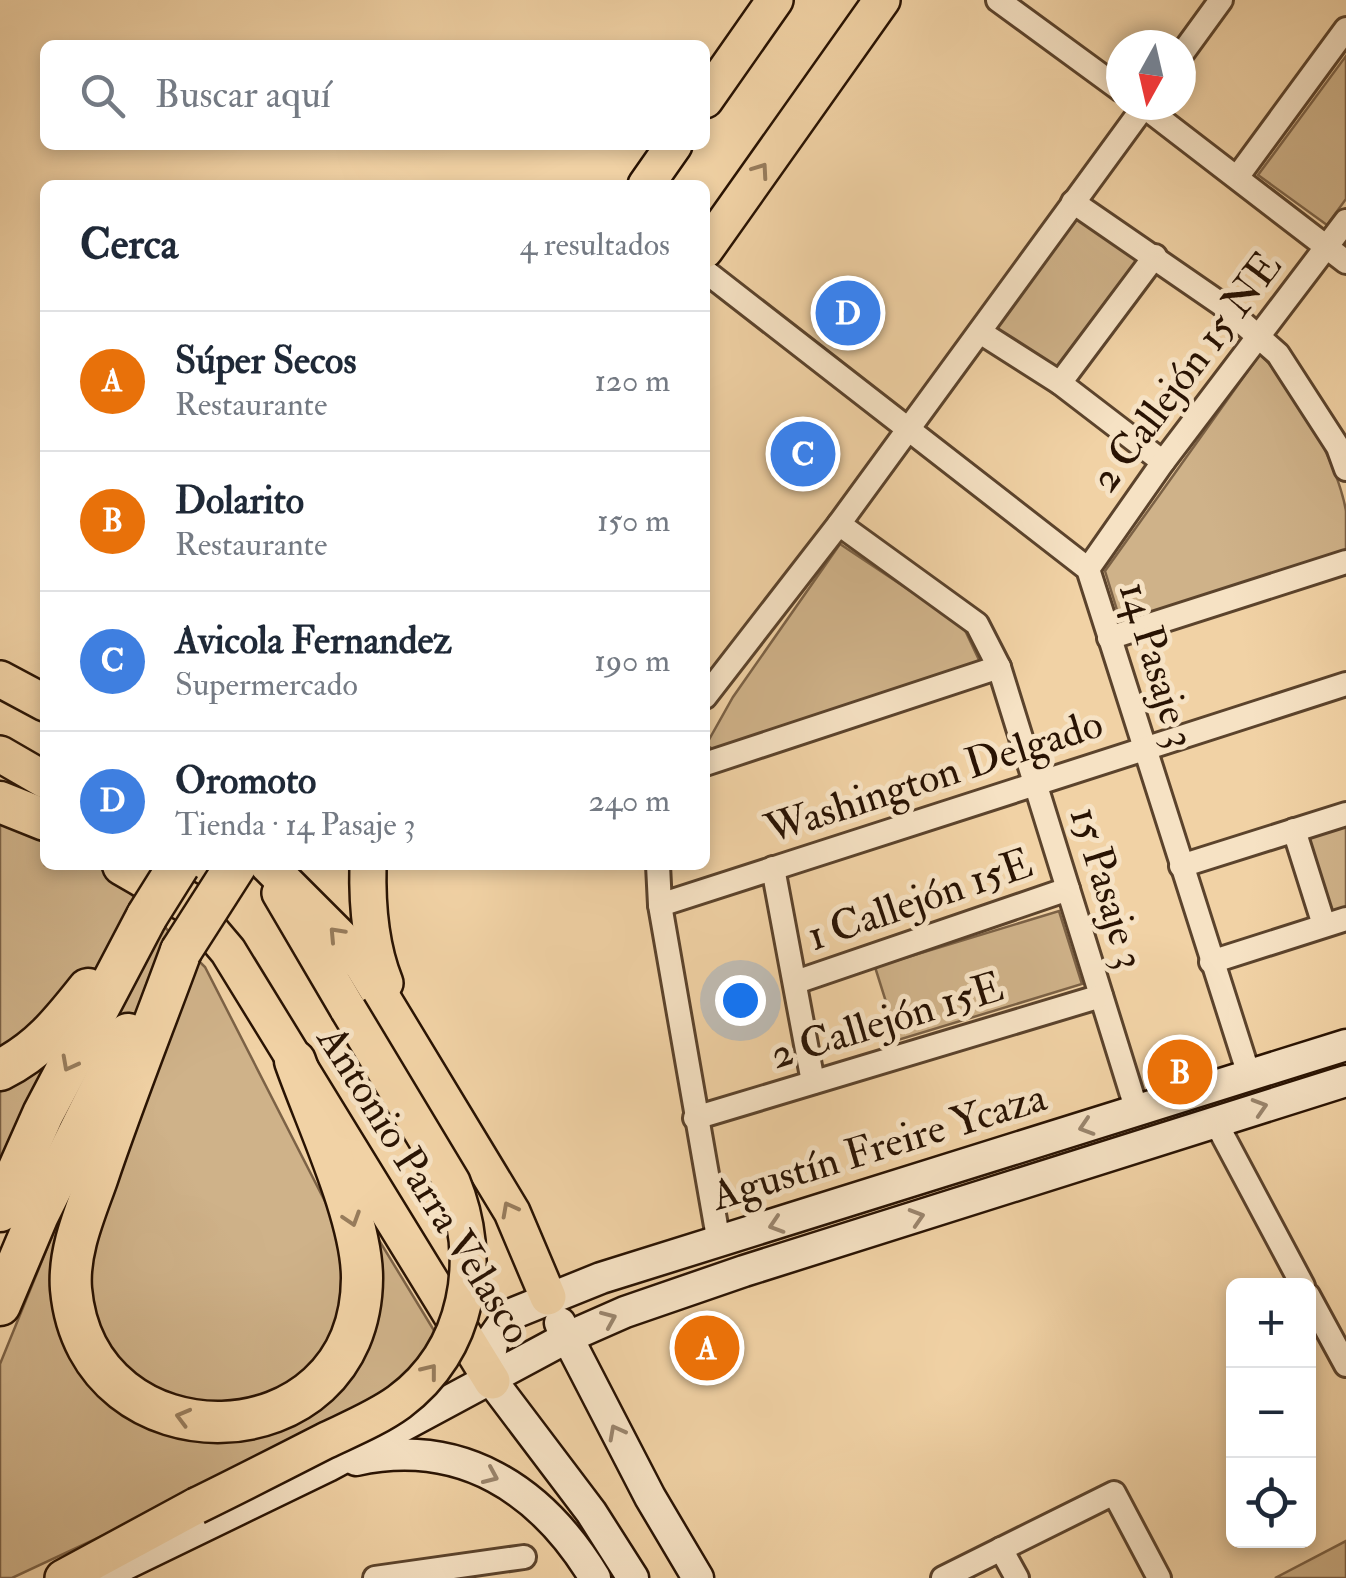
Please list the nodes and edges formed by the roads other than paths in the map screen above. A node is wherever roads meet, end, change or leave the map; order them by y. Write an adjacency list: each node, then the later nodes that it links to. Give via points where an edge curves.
1 (775, 0): 8 (main road)
2 (882, 0): 16 (main road, one-way to 2)
3 (998, 0): 7 (street)
4 (1221, 0): 6 (street)
5 (1346, 30): 12 (street)
6 (1196, 34)
7 (1106, 79)
8 (710, 93)
9 (1132, 120): 14 (street)
10 (1163, 120): 12 (street)
11 (670, 150): 13 (main road)
12 (1238, 176): 17 (street)
13 (650, 180)
14 (1074, 202): 18 (street); 21 (street)
15 (1346, 222): 17 (street, 2 Callejón 15 NE)
16 (710, 243)
17 (1328, 246): 19 (street); 22 (street, 2 Callejón 15 NE)
18 (1155, 256): 22 (street); 23 (street)
19 (1346, 262)
20 (710, 274): 24 (street, 14 Pasaje 3)
21 (980, 332): 23 (street); 24 (street)
22 (1257, 339): 25 (street, 2 Callejón 15 NE); 26 (street, via 1278,354)
23 (1060, 383): 25 (street)
24 (909, 428): 27 (street); 29 (street, 14 Pasaje 3)
25 (1163, 462): 29 (street, 2 Callejón 15 NE)
26 (1346, 469)
27 (839, 524): 31 (street, 15 Pasaje 3, via 977,624); 36 (street)
28 (1346, 562): 30 (street)
29 (1088, 569): 30 (street, 14 Pasaje 3)
30 (1110, 638): 38 (street, 14 Pasaje 3)
31 (999, 667): 40 (street); 42 (street, 15 Pasaje 3)
32 (0, 668): 33 (main road)
33 (40, 674)
34 (0, 679): 37 (main road)
35 (1346, 684): 38 (street, Washington Delgado)
36 (710, 692)
37 (40, 700)
38 (1144, 749): 42 (street, Washington Delgado); 47 (street, 14 Pasaje 3)
39 (0, 754): 41 (main road)
40 (710, 762)
41 (40, 777)
42 (1035, 784): 48 (street, Washington Delgado); 57 (street, 15 Pasaje 3)
43 (0, 802): 45 (highway)
44 (1346, 814): 46 (street)
45 (40, 818)
46 (1294, 830): 47 (street); 60 (street)
47 (1181, 866): 62 (street, 14 Pasaje 3)
48 (773, 868): 58 (street, Washington Delgado); 63 (street)
49 (138, 870): 56 (highway)
50 (160, 870): 56 (main road, Antonio Parra Velasco)
51 (233, 870): 61 (highway, bridge)
52 (269, 870): 89 (main road, one-way to 52, bridge, via 400,1401 434,1369 460,1317 470,1252 452,1182)
53 (271, 870): 65 (main road, Antonio Parra Velasco, one-way to 53, via 340,937)
54 (368, 870): 65 (main road, via 372,936)
55 (658, 870): 58 (street)
56 (183, 884): 59 (highway, bridge); 67 (main road, Antonio Parra Velasco)
57 (1068, 890): 63 (street, 1 Callejón 15E); 64 (street, 15 Pasaje 3)
58 (660, 905): 73 (street)
59 (147, 916): 68 (highway, via 49,1038); 75 (highway, one-way to 75, via 43,1114)
60 (1335, 922): 62 (street)
61 (181, 951): 67 (highway, one-way to 61, via 356,1229 362,1282 352,1330 313,1390 267,1416 214,1424 186,1420 122,1388 89,1351 70,1285 88,1204); 75 (highway)
62 (1210, 962): 69 (street, 14 Pasaje 3)
63 (796, 982): 71 (street)
64 (1101, 996): 71 (street, 2 Callejón 15E); 72 (street, 15 Pasaje 3)
65 (410, 1044): 78 (main road, Antonio Parra Velasco, one-way to 65, via 512,1212)
66 (1346, 1044): 69 (main road, Agustín Freire Ycaza)
67 (295, 1061): 83 (main road, Antonio Parra Velasco)
68 (0, 1070)
69 (1249, 1075): 72 (main road, Agustín Freire Ycaza)
70 (1346, 1081): 74 (main road, Agustín Freire Ycaza, one-way to 70)
71 (814, 1082): 73 (street, 2 Callejón 15E)
72 (1136, 1111): 76 (main road, Agustín Freire Ycaza, one-way to 76)
73 (696, 1118): 76 (street)
74 (1215, 1121): 77 (street); 81 (main road, Agustín Freire Ycaza, one-way to 74, via 744,1271)
75 (15, 1207): 79 (highway)
76 (720, 1242): 78 (main road, Agustín Freire Ycaza)
77 (1299, 1278)
78 (548, 1298): 81 (main road); 83 (main road, Agustín Freire Ycaza, via 509,1315 497,1329 489,1354)
79 (0, 1305)
80 (1316, 1310): 82 (street)
81 (566, 1338): 83 (main road, Agustín Freire Ycaza); 85 (main road, one-way to 81)
82 (1346, 1365)
83 (492, 1381): 84 (main road, Agustín Freire Ycaza); 86 (main road, Antonio Parra Velasco)
84 (328, 1466): 90 (main road, Agustín Freire Ycaza); 92 (main road, one-way to 92, via 400,1454 470,1466 532,1499 575,1544)
85 (650, 1497): 95 (main road); 96 (main road)
86 (591, 1512): 93 (main road); 94 (main road, Antonio Parra Velasco)
87 (1001, 1550): 97 (street); 98 (street); 99 (street, via 1114,1493)
88 (524, 1557): 91 (street)
89 (63, 1578)
90 (97, 1578)
91 (375, 1578)
92 (596, 1578)
93 (609, 1578)
94 (633, 1578)
95 (698, 1578)
96 (711, 1578)
97 (944, 1578)
98 (1018, 1578)
99 (1159, 1578)

